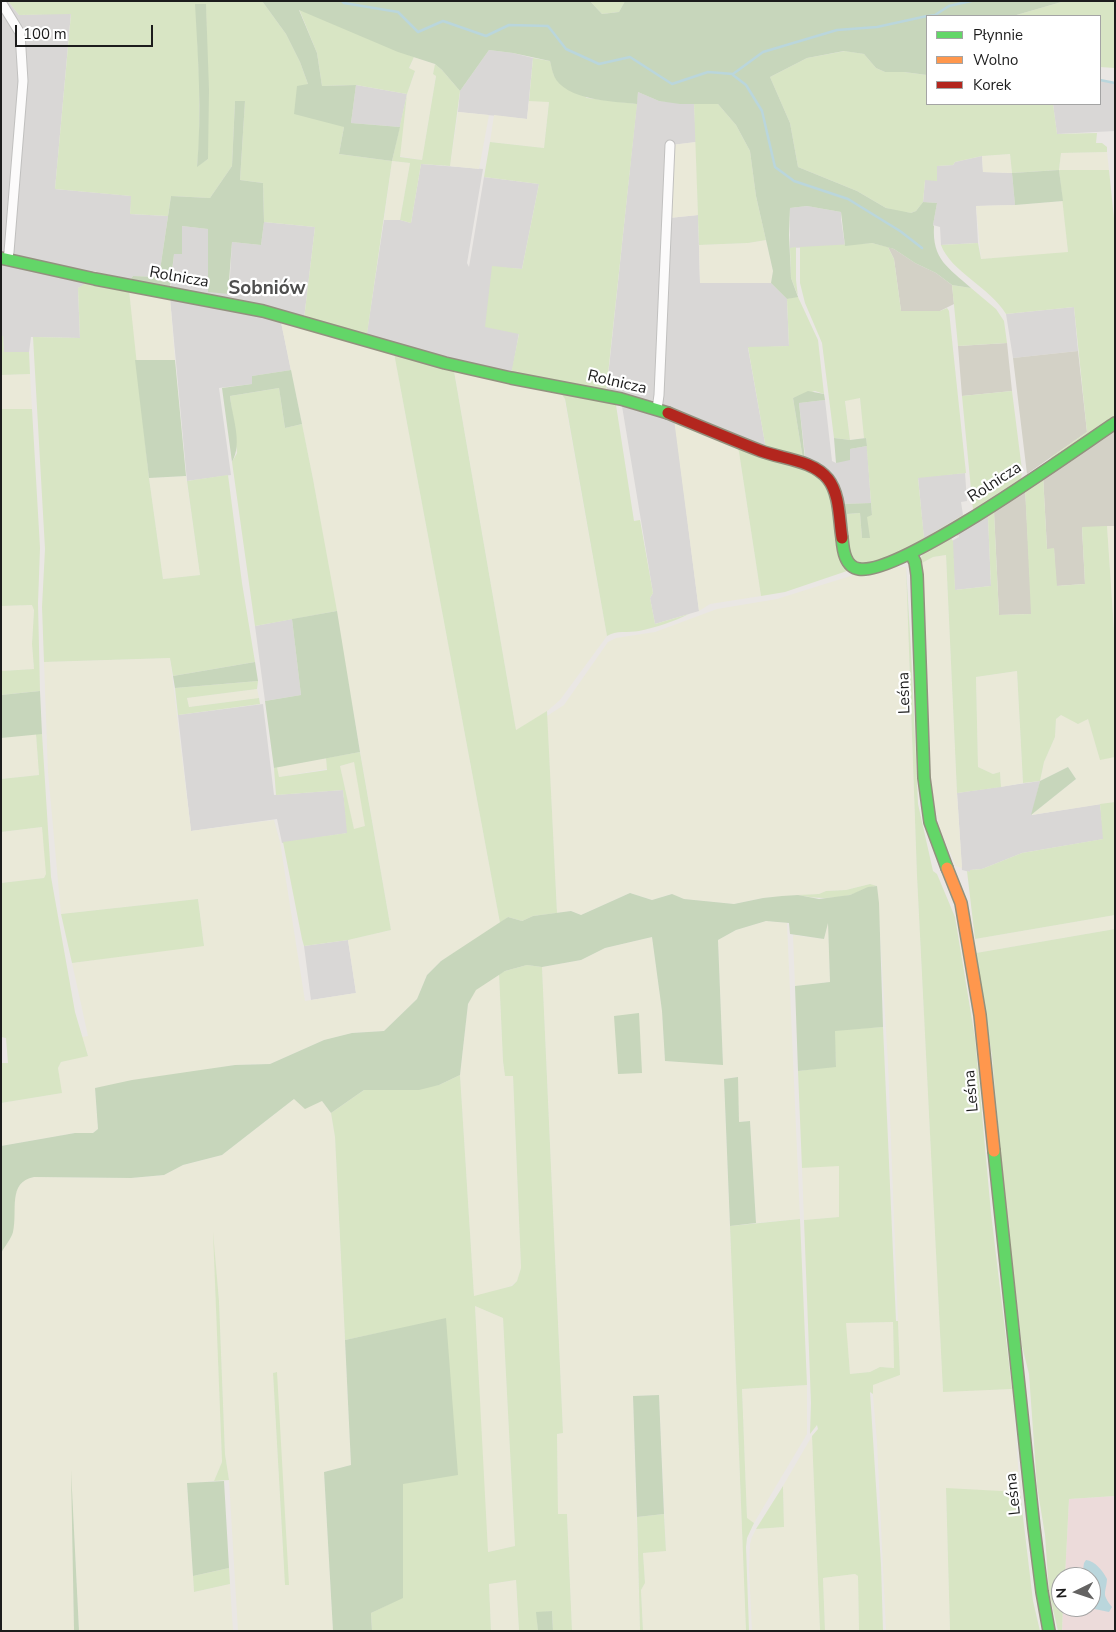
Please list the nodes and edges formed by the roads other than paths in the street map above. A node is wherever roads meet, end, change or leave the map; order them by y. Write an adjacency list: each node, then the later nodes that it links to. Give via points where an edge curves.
1 (1, 2): 3 (street, via 20,33 23,81 10,243)
2 (670, 145): 4 (street)
3 (4, 259): 4 (street, Rolnicza, via 263,311 445,363)
4 (657, 409): 6 (street, Rolnicza, via 820,472 835,491 844,555 854,568 876,567)
5 (1115, 423): 6 (street, Rolnicza, via 992,505)
6 (911, 554): 7 (street, Leśna, via 917,575 927,805 930,822 961,903 980,1015 1034,1528)
7 (1049, 1631)

